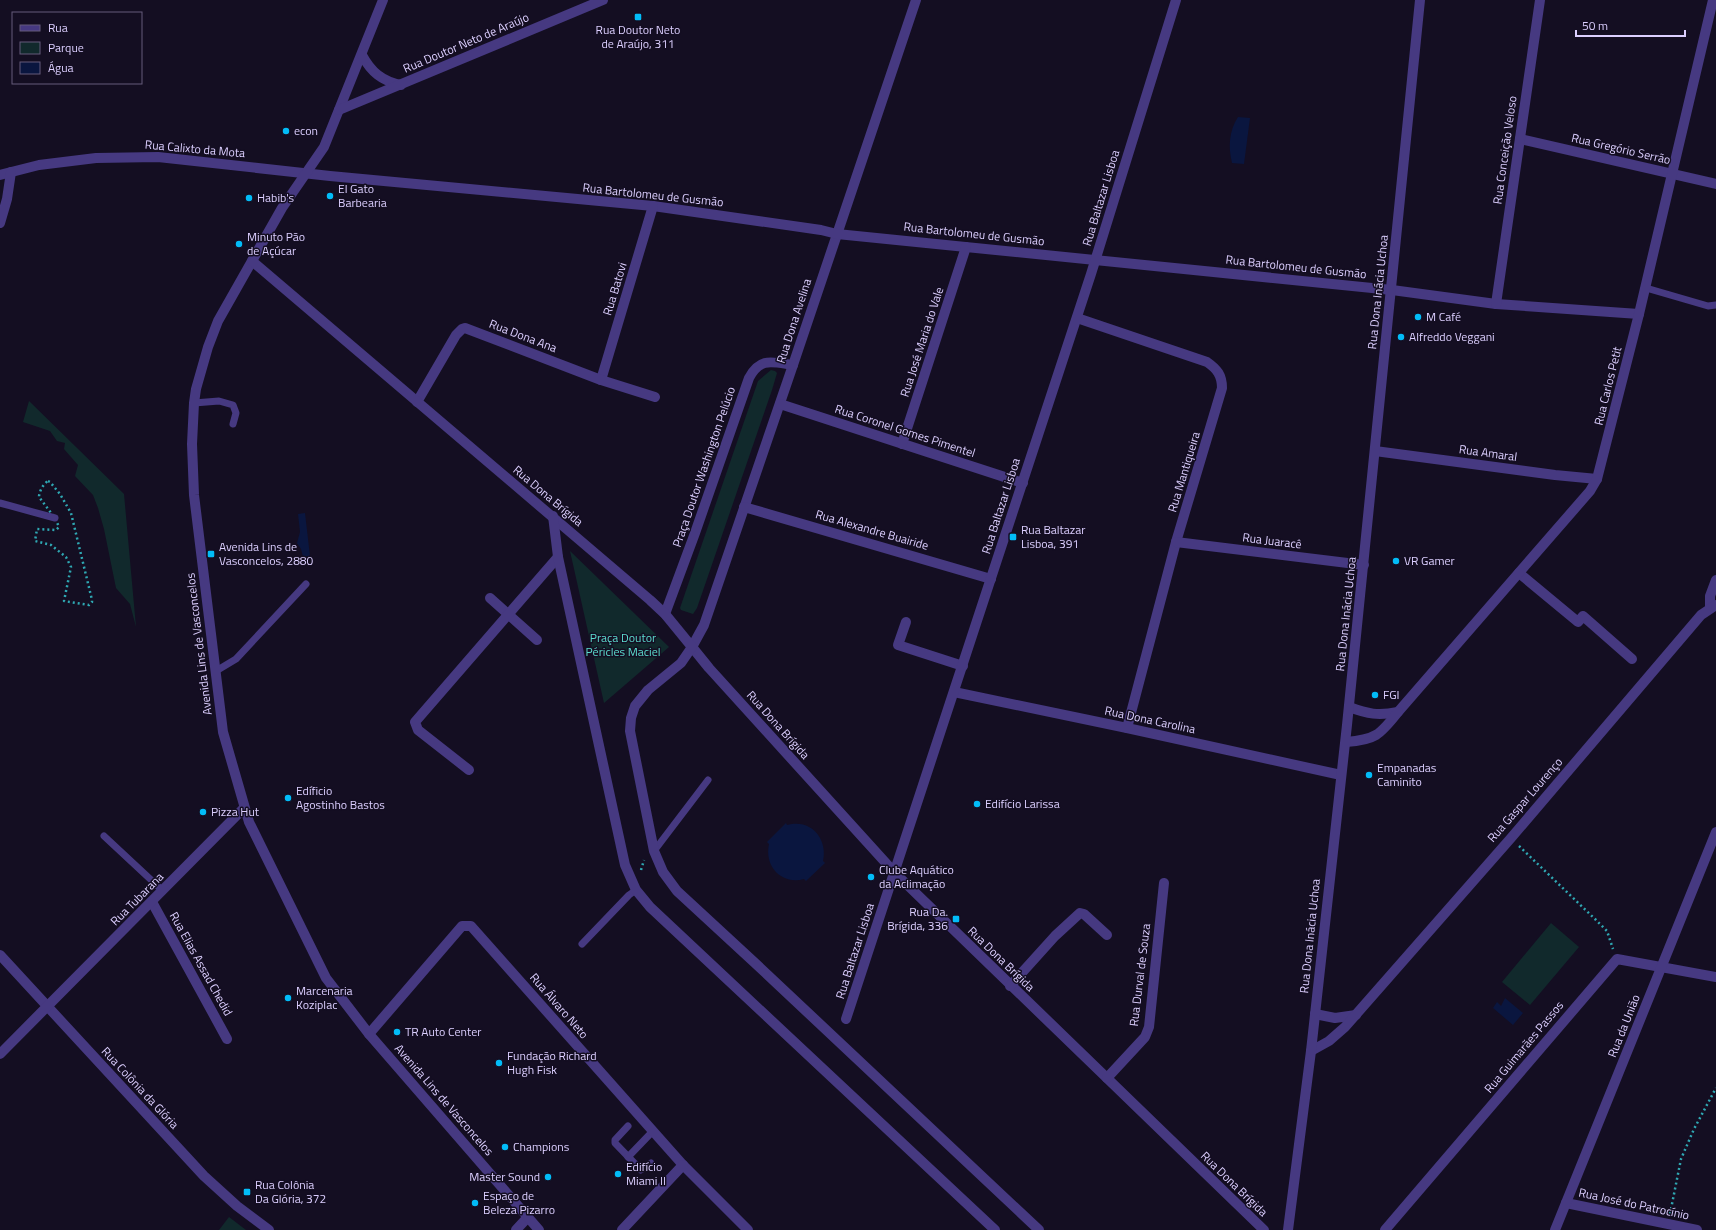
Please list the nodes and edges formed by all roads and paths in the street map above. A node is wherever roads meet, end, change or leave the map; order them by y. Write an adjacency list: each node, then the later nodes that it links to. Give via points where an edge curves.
1 (383, 0): 8 (street, Avenida Lins de Vasconcelos)
2 (603, 0): 9 (street, Rua Doutor Neto de Araújo)
3 (916, 0): 19 (street, Rua Dona Avelina)
4 (1176, 0): 21 (street, Rua Baltazar Lisboa)
5 (1420, 0): 24 (street, Rua Dona Inácia Uchoa)
6 (1540, 0): 11 (street, Rua Conceição Veloso)
7 (1713, 0): 14 (street, Rua Carlos Petit)
8 (362, 55): 9 (street, via 373,72 391,83); 10 (street, Avenida Lins de Vasconcelos)
9 (401, 85): 10 (street, Rua Doutor Neto de Araújo)
10 (339, 110): 13 (street, Avenida Lins de Vasconcelos, via 324,147)
11 (1520, 139): 14 (street, Rua Gregório Serrão); 25 (street, Rua Conceição Veloso)
12 (11, 172): 13 (street, Rua Calixto da Mota, via 39,165 96,158 158,157); 15 (street, Rua Calixto da Mota); 18 (street)
13 (306, 173): 17 (street, Rua Bartolomeu de Gusmão); 22 (street, Avenida Lins de Vasconcelos, via 282,208)
14 (1672, 174): 16 (street, Rua Gregório Serrão); 23 (street, Rua Carlos Petit)
15 (0, 175)
16 (1716, 184)
17 (653, 206): 19 (street, Rua Bartolomeu de Gusmão); 30 (street, Rua Batovi)
18 (0, 223)
19 (837, 234): 20 (street, Rua Bartolomeu de Gusmão); 29 (street, Rua Dona Avelina)
20 (966, 247): 21 (street, Rua Bartolomeu de Gusmão); 36 (street, Rua José Maria do Vale)
21 (1096, 260): 24 (street, Rua Bartolomeu de Gusmão); 28 (street, Rua Baltazar Lisboa)
22 (252, 261): 32 (street, Rua Dona Brígida); 33 (street, Avenida Lins de Vasconcelos, via 218,320 208,347)
23 (1646, 288): 26 (lane, via 1708,306); 27 (street, Rua Carlos Petit)
24 (1392, 290): 25 (street, Rua Bartolomeu de Gusmão); 37 (street, Rua Dona Inácia Uchoa)
25 (1496, 304): 27 (street, Rua Bartolomeu de Gusmão)
26 (1716, 305)
27 (1640, 314): 38 (street, Rua Carlos Petit)
28 (1077, 318): 39 (street, Rua Baltazar Lisboa); 44 (street, Rua Mantiqueira, via 1207,362 1216,368 1222,379 1222,388)
29 (793, 365): 34 (street, Rua Dona Avelina); 54 (street, Praça Doutor Washington Pelúcio, via 766,362 759,364 751,374)
30 (601, 380): 31 (street, Rua Dona Ana); 32 (street, Rua Dona Ana, via 465,328 456,335)
31 (655, 397)
32 (417, 402): 42 (street, Rua Dona Brígida)
33 (194, 403): 35 (lane, via 219,401 233,405 236,413); 60 (street, Avenida Lins de Vasconcelos, via 194,495)
34 (780, 404): 36 (street, Rua Coronel Gomes Pimentel); 41 (street, Rua Dona Avelina)
35 (233, 424)
36 (902, 444): 39 (street, Rua Coronel Gomes Pimentel)
37 (1375, 450): 38 (street, Rua Amaral); 46 (street, Rua Dona Inácia Uchoa)
38 (1597, 479): 47 (street, Rua Carlos Petit, via 1590,491)
39 (1023, 483): 48 (street, Rua Baltazar Lisboa)
40 (0, 503): 43 (lane)
41 (744, 507): 48 (street, Rua Alexandre Buairide); 57 (street, Rua Dona Avelina, via 704,625)
42 (553, 516): 45 (street); 54 (street, Rua Dona Brígida)
43 (55, 518): 43 (path, via 58,529 37,529 34,541 50,545 69,562 71,567 64,600 89,605 92,600 71,513 60,494 48,481 39,494)
44 (1176, 542): 46 (street, Rua Juaracê); 64 (street, Rua Mantiqueira)
45 (558, 557): 53 (street); 77 (street, via 625,864)
46 (1364, 565): 62 (street, Rua Dona Inácia Uchoa)
47 (1519, 573): 58 (street, via 1578,622 1583,616); 63 (street, Rua Carlos Petit)
48 (991, 579): 59 (street, Rua Baltazar Lisboa)
49 (1716, 580): 52 (street, via 1710,596)
50 (306, 584): 60 (lane, via 236,659)
51 (490, 598): 53 (street)
52 (1713, 606): 72 (street, Rua Gaspar Lourenço, via 1700,615)
53 (508, 614): 56 (street); 66 (street, via 415,722 418,730)
54 (665, 614): 57 (street, Rua Dona Brígida)
55 (906, 622): 59 (street, via 898,645)
56 (537, 640)
57 (692, 648): 73 (street, Rua Dona Avelina, via 681,663 648,690 635,706 631,718 630,731); 75 (street, Rua Dona Brígida)
58 (1632, 659)
59 (963, 666): 61 (street, Rua Baltazar Lisboa)
60 (216, 671): 69 (street, Avenida Lins de Vasconcelos, via 223,732)
61 (954, 692): 64 (street, Rua Dona Carolina); 75 (street, Rua Baltazar Lisboa)
62 (1349, 707): 63 (street, via 1383,716); 65 (street, Rua Dona Inácia Uchoa)
63 (1398, 712): 65 (street, Rua Carlos Petit, via 1376,736 1364,741)
64 (1127, 728): 67 (street, Rua Dona Carolina)
65 (1346, 742): 67 (street, Rua Dona Inácia Uchoa)
66 (469, 770)
67 (1341, 775): 88 (street, Rua Dona Inácia Uchoa)
68 (708, 780): 73 (lane)
69 (244, 808): 78 (street, Rua Tubarana); 91 (street, Avenida Lins de Vasconcelos, via 326,978)
70 (1716, 832): 84 (street, Rua da União)
71 (104, 836): 78 (lane)
72 (1511, 838): 83 (path, via 1607,931); 89 (street, Rua Gaspar Lourenço)
73 (654, 851): 111 (street, Rua Dona Avelina, via 662,872 676,891)
74 (644, 859): 77 (path)
75 (895, 873): 86 (street, Rua Dona Brígida); 90 (street, Rua Baltazar Lisboa)
76 (1164, 883): 95 (street, Rua Durval de Souza, via 1149,1027 1145,1037)
77 (636, 890): 81 (lane, via 628,895); 110 (street, via 650,907)
78 (163, 891): 79 (street, Rua Tubarana)
79 (152, 902): 87 (street, Rua Tubarana); 92 (street, Rua Elias Assad Chedid)
80 (1107, 935): 86 (street, via 1084,914 1078,914)
81 (582, 944)
82 (0, 955): 87 (street, Rua Colônia da Glória)
83 (1617, 959): 84 (street); 114 (street, Rua Guimarães Passos)
84 (1662, 967): 85 (street); 102 (street, Rua da União)
85 (1716, 977)
86 (1010, 986): 95 (street, Rua Dona Brígida)
87 (48, 1007): 94 (street, Rua Tubarana); 105 (street, Rua Colônia da Glória, via 204,1176)
88 (1315, 1014): 89 (street, via 1335,1018); 93 (street, Rua Dona Inácia Uchoa)
89 (1356, 1015): 93 (street, Rua Gaspar Lourenço, via 1329,1041)
90 (846, 1020)
91 (369, 1034): 98 (street, Rua Álvaro Neto, via 462,926 470,926); 103 (street, Avenida Lins de Vasconcelos)
92 (227, 1039)
93 (1311, 1051): 113 (street, Rua Dona Inácia Uchoa)
94 (0, 1054)
95 (1107, 1078): 112 (street, Rua Dona Brígida)
96 (1716, 1088): 104 (path, via 1681,1159)
97 (628, 1126): 99 (lane, via 615,1144)
98 (653, 1131): 99 (lane); 101 (street, Rua Álvaro Neto)
99 (628, 1157): 100 (lane, via 641,1170)
100 (651, 1163)
101 (682, 1165): 108 (street); 109 (street, Rua Álvaro Neto)
102 (1566, 1203): 104 (street, Rua José do Patrocínio); 115 (street, Rua da União)
103 (528, 1217): 106 (street); 107 (street, Avenida Lins de Vasconcelos)
104 (1667, 1224): 116 (street, Rua José do Patrocínio)
105 (269, 1230)
106 (516, 1230)
107 (540, 1230)
108 (622, 1230)
109 (748, 1230)
110 (995, 1230)
111 (1039, 1230)
112 (1264, 1230)
113 (1288, 1230)
114 (1385, 1230)
115 (1555, 1230)
116 (1697, 1230)

